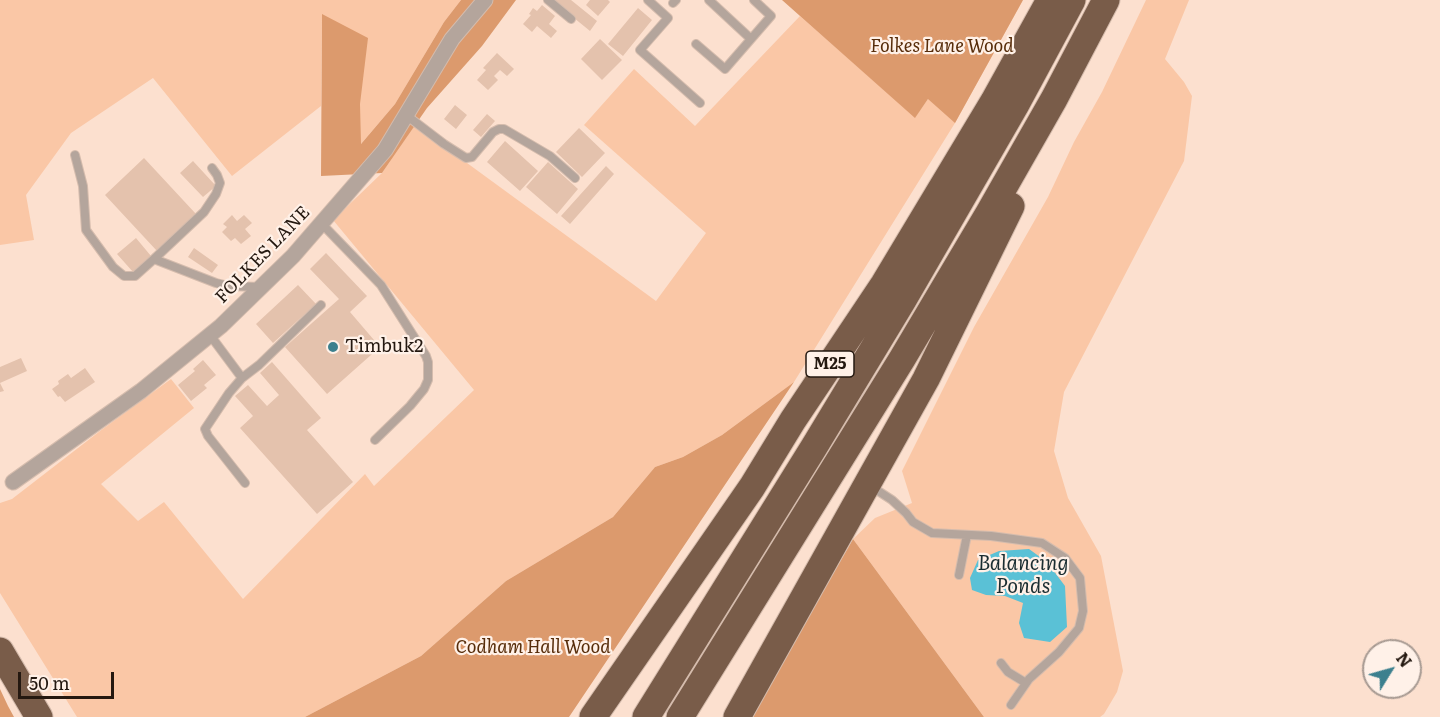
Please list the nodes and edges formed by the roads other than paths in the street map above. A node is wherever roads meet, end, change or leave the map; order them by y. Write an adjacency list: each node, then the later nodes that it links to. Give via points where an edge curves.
1 (485, 0): 14 (street, FOLKES LANE, via 452,39)
2 (548, 0): 9 (lane)
3 (648, 0): 13 (lane, via 668,18 640,51)
4 (709, 0): 10 (lane)
5 (754, 0): 10 (lane, via 771,16)
6 (1050, 0): 35 (highway, M25, via 884,284 752,487)
7 (1072, 0): 36 (highway, M25, via 903,300)
8 (1106, 0): 12 (highway)
9 (571, 19)
10 (751, 39): 11 (lane, via 725,69)
11 (696, 44)
12 (1054, 99): 27 (highway, via 1008,213 926,379); 37 (highway, via 902,359)
13 (700, 103)
14 (406, 115): 17 (lane, via 466,158 472,157 493,132 504,129 550,156); 18 (street, FOLKES LANE, via 386,150)
15 (75, 155): 19 (lane, via 83,186 86,230 113,267 124,276 135,276)
16 (212, 168): 19 (lane, via 220,183 216,194 204,212)
17 (575, 178)
18 (321, 223): 20 (street, FOLKES LANE); 24 (lane, via 381,285 428,362 424,389)
19 (154, 259): 20 (lane, via 216,284)
20 (261, 287): 22 (street, FOLKES LANE)
21 (321, 305): 23 (lane)
22 (210, 335): 23 (lane); 25 (street, FOLKES LANE, via 141,391)
23 (242, 378): 26 (lane, via 205,429)
24 (375, 440)
25 (13, 482)
26 (245, 483)
27 (867, 484): 28 (lane, via 932,533); 38 (highway)
28 (967, 535): 29 (lane); 32 (lane, via 1042,543 1065,558 1080,578 1083,611 1079,628)
29 (959, 575)
30 (0, 651): 34 (highway)
31 (1001, 663): 32 (lane)
32 (1026, 683): 33 (lane)
33 (1011, 705)
34 (39, 717)
35 (593, 717)
36 (646, 717)
37 (680, 717)
38 (737, 717)

